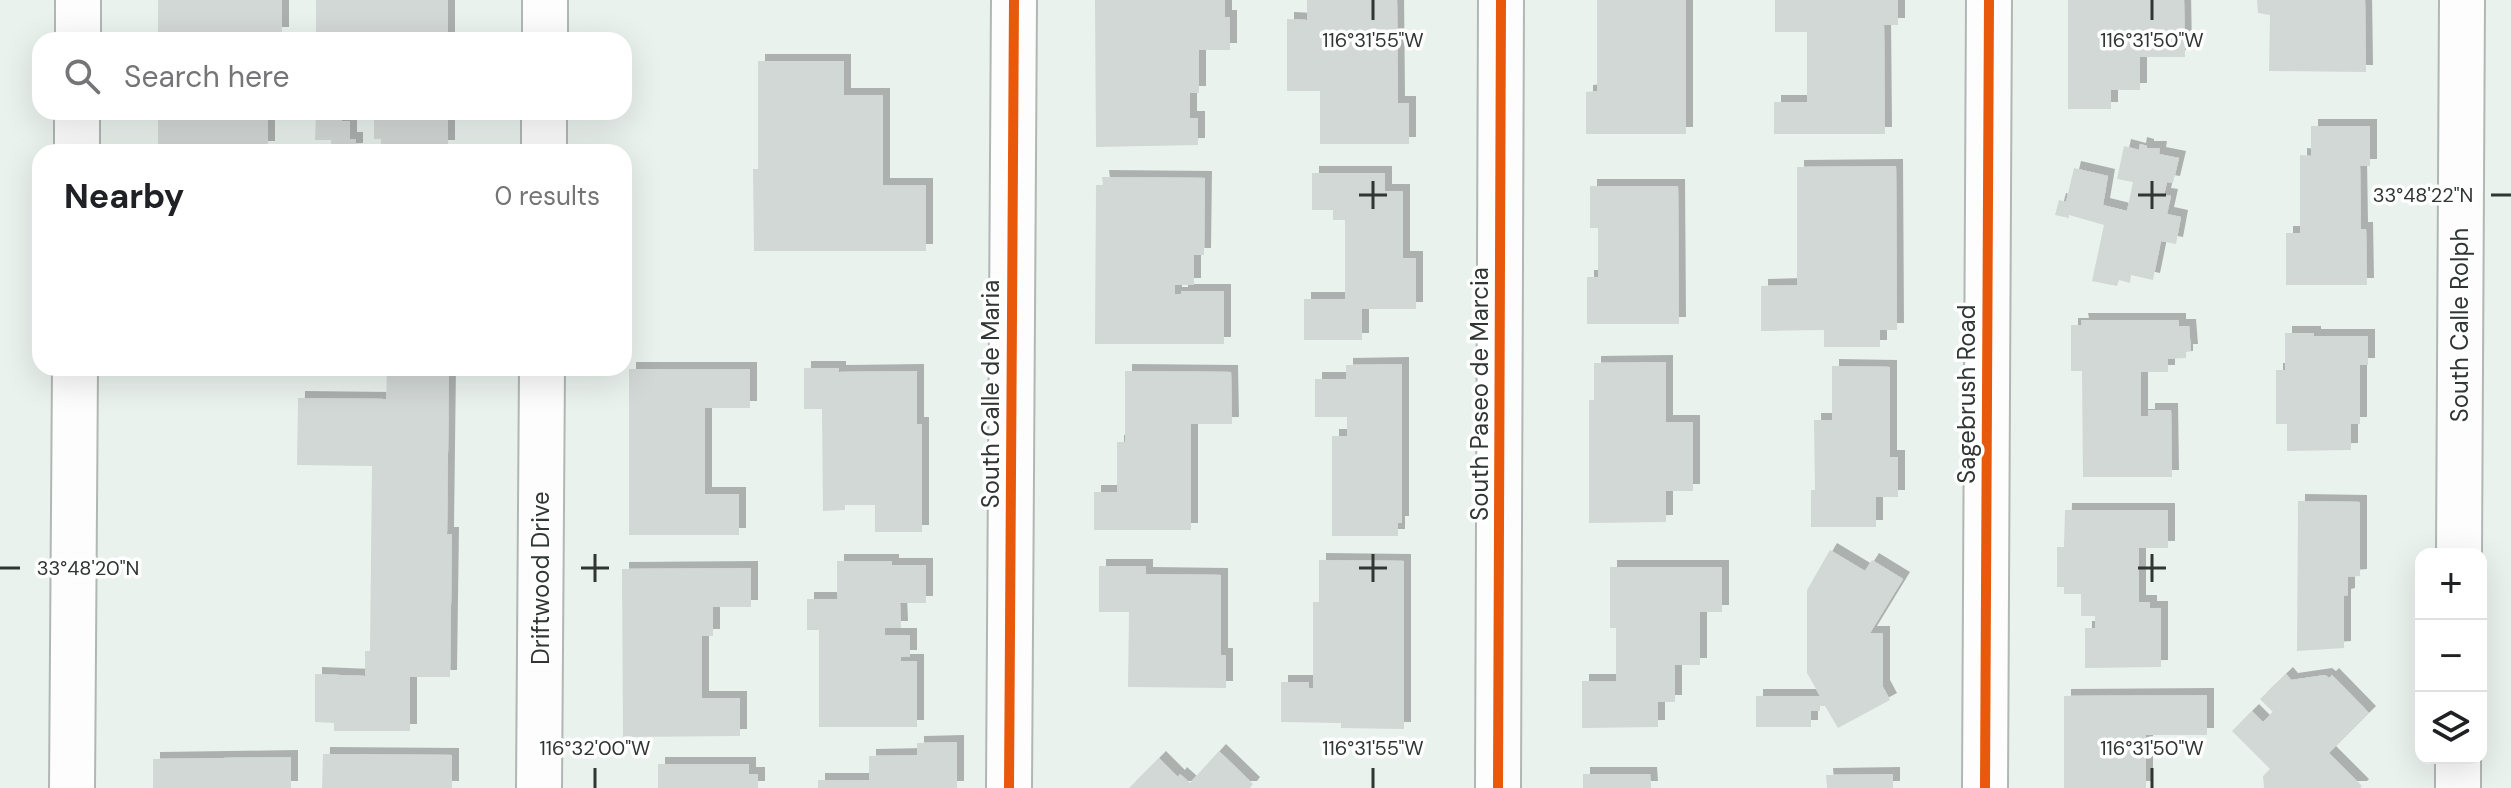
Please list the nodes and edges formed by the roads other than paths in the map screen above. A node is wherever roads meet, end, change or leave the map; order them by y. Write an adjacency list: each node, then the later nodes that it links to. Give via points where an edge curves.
1 (78, 0): 7 (street)
2 (545, 0): 8 (street)
3 (1014, 0): 19 (street, South Calle de Maria)
4 (1501, 0): 20 (street, South Paseo de Marcia)
5 (1989, 0): 21 (street, Sagebrush Road)
6 (2462, 0): 15 (street, South Calle Rolph)
7 (78, 32)
8 (545, 32)
9 (77, 120): 11 (street)
10 (544, 120): 12 (street)
11 (77, 144)
12 (544, 144)
13 (75, 376): 17 (street)
14 (542, 376): 18 (street, Driftwood Drive)
15 (2459, 548)
16 (2458, 764): 22 (street)
17 (72, 788)
18 (539, 788)
19 (1009, 788)
20 (1498, 788)
21 (1985, 788)
22 (2458, 788)

